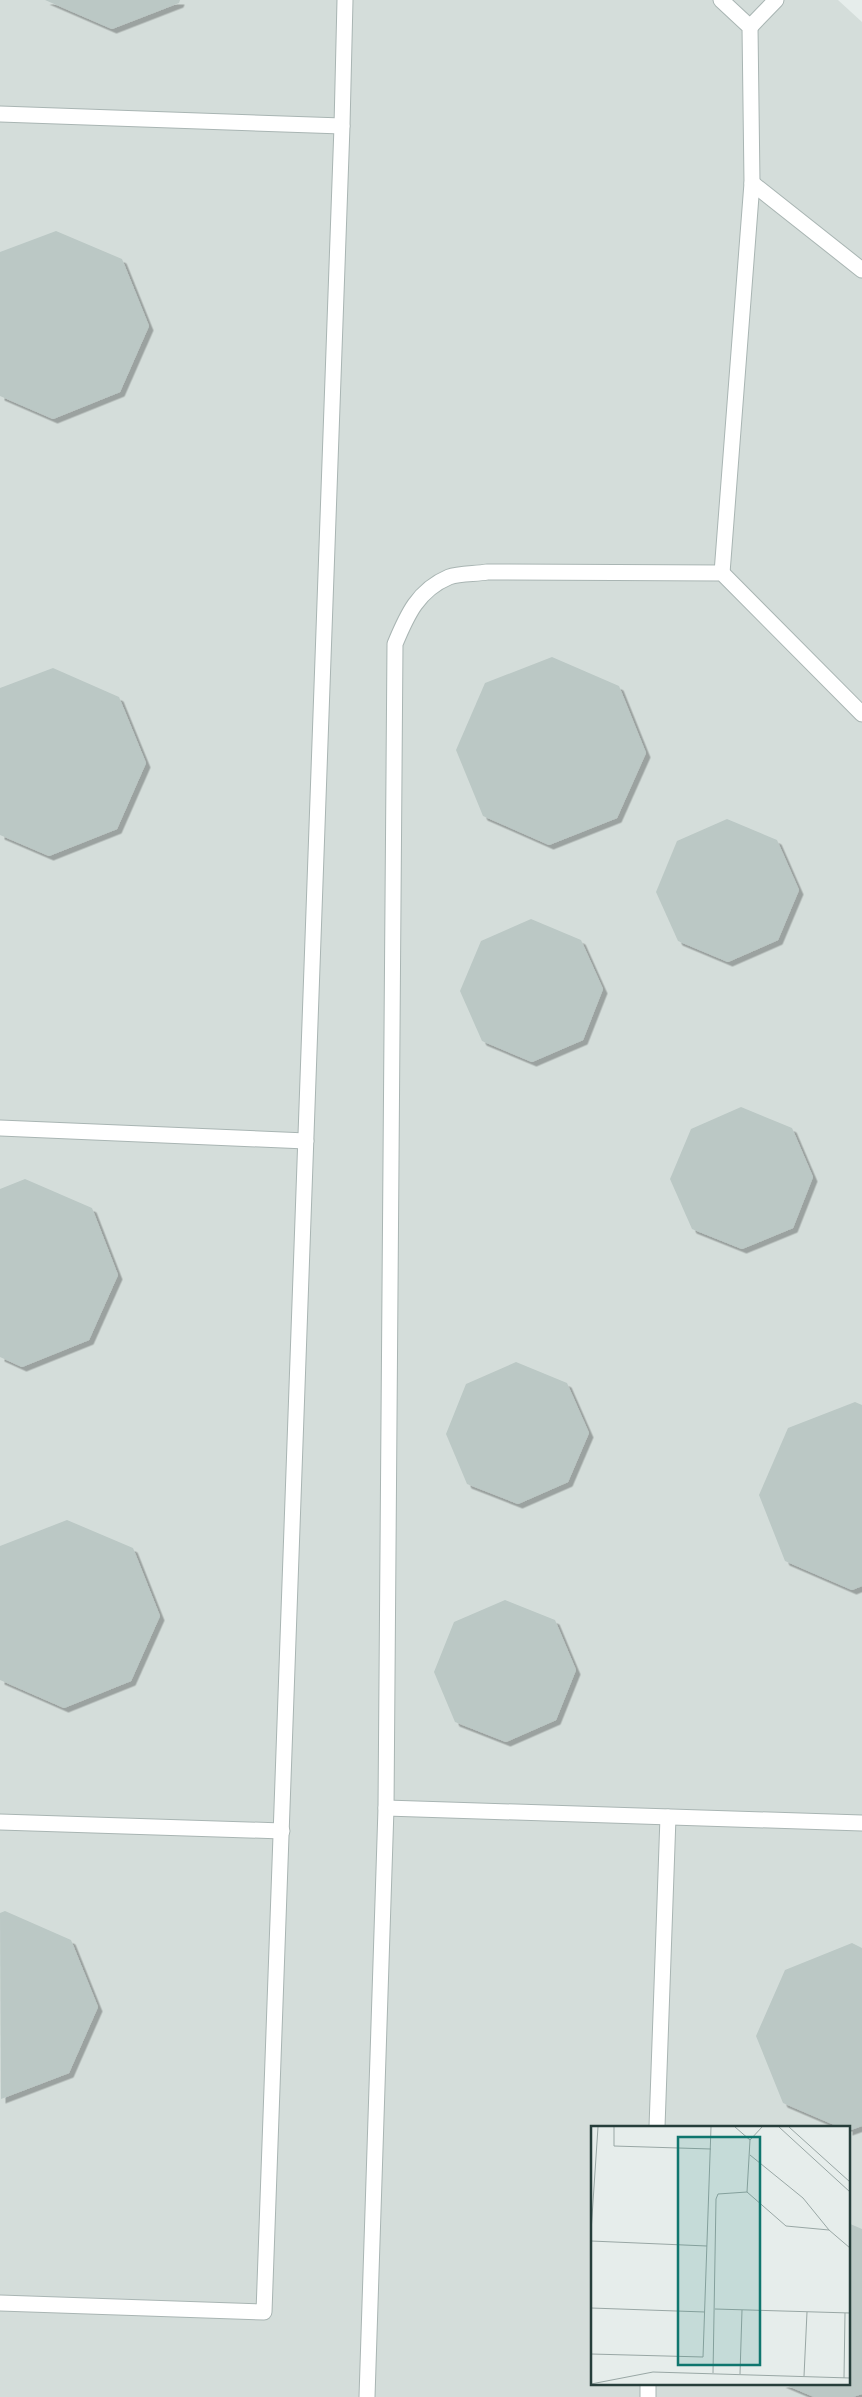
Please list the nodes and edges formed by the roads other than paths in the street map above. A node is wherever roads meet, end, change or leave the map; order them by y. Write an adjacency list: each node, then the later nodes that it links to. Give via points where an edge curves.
1 (345, 0): 6 (lane)
2 (721, 0): 4 (lane)
3 (776, 0): 4 (lane)
4 (750, 27): 7 (lane)
5 (0, 114): 6 (lane)
6 (342, 126): 12 (lane)
7 (752, 183): 8 (lane); 9 (lane)
8 (862, 270)
9 (722, 573): 10 (lane); 13 (lane, via 487,572 450,577 423,594 408,613 395,644)
10 (862, 714)
11 (0, 1128): 12 (lane)
12 (306, 1141): 17 (lane)
13 (386, 1808): 14 (lane); 21 (lane)
14 (668, 1817): 16 (lane); 18 (lane)
15 (0, 1822): 17 (lane)
16 (862, 1823)
17 (282, 1831): 19 (lane, via 264,2312)
18 (657, 2126)
19 (0, 2303)
20 (648, 2384): 22 (lane)
21 (367, 2397)
22 (648, 2397)

